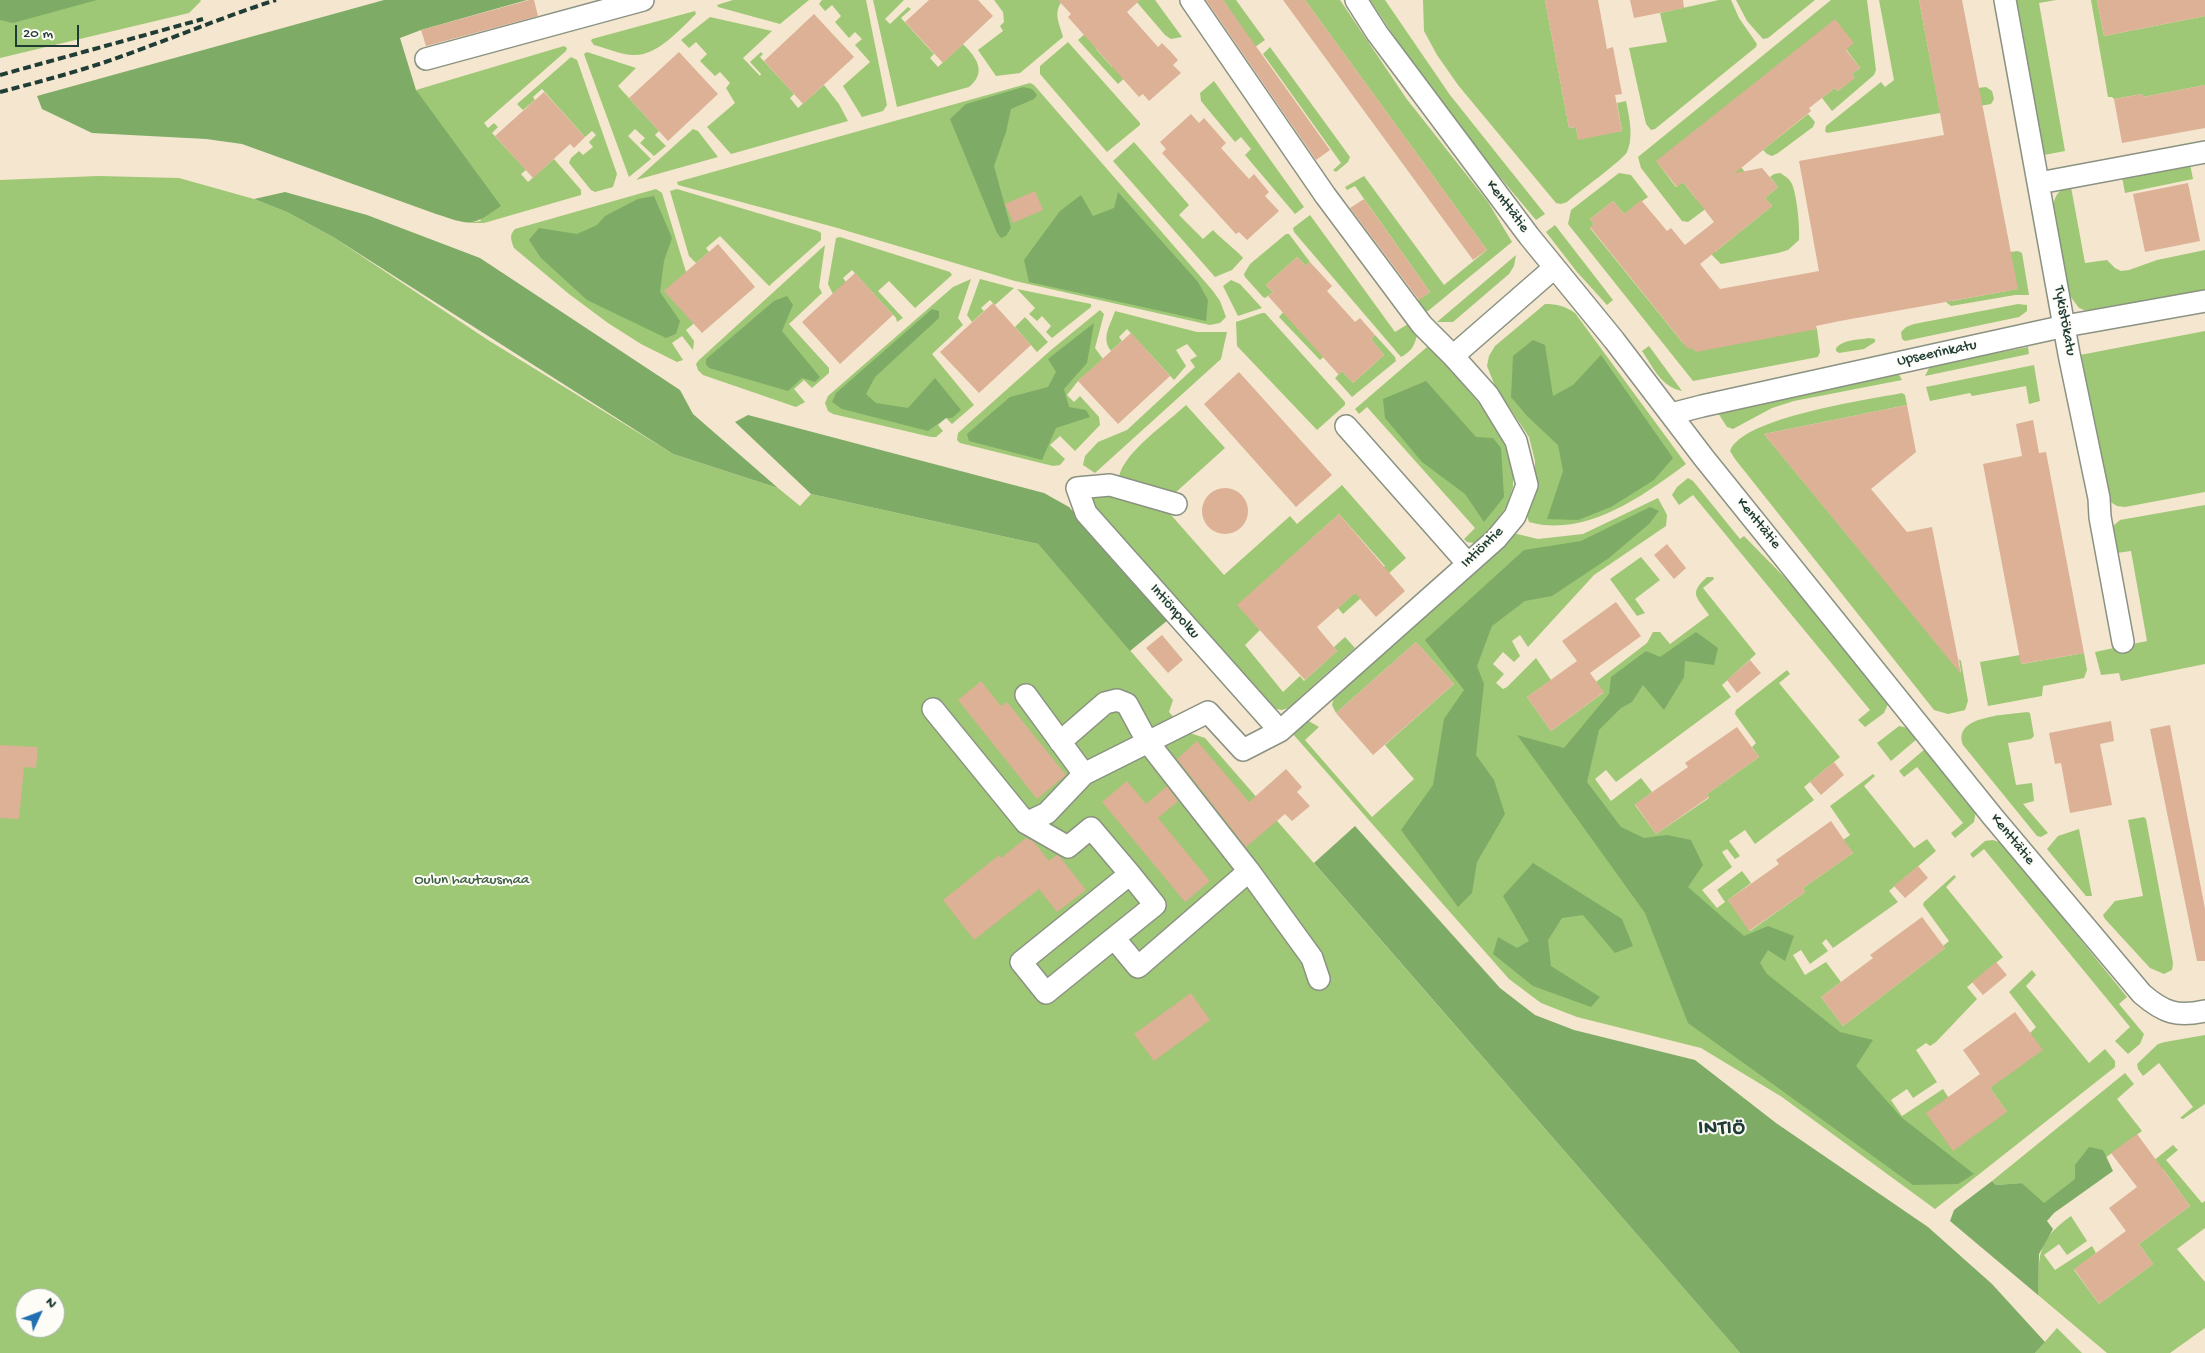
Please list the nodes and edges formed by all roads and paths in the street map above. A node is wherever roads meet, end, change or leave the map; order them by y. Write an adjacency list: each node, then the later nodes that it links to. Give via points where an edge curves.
1 (643, 0): 5 (street)
2 (1191, 0): 11 (street, Intiöntie, via 1330,203 1422,325)
3 (1356, 0): 8 (street, Kenttätie, via 1377,33)
4 (2005, 0): 7 (street, Tykistökatu)
5 (426, 59)
6 (2205, 152): 7 (street)
7 (2039, 183): 10 (street, Tykistökatu)
8 (1554, 268): 11 (street); 12 (street, Kenttätie)
9 (2205, 301): 10 (street, Upseerinkatu)
10 (2065, 326): 12 (street, Upseerinkatu); 16 (street, Tykistökatu)
11 (1453, 356): 15 (street, Intiöntie, via 1488,395 1516,441 1527,485 1514,516 1496,539)
12 (1671, 414): 28 (street, Kenttätie, via 1993,817 2129,979 2154,1004 2173,1014)
13 (1346, 426): 15 (street)
14 (1176, 504): 19 (street, Intiönpolku, via 1110,485 1077,488 1086,512)
15 (1468, 564): 19 (street, Intiöntie)
16 (2123, 642)
17 (1026, 695): 20 (street)
18 (933, 709): 23 (street)
19 (1280, 731): 21 (street, Intiöntie, via 1243,750 1208,712)
20 (1060, 742): 21 (street, via 1105,703 1117,700 1127,704); 22 (street)
21 (1147, 742): 22 (street); 24 (street)
22 (1084, 774): 23 (street, via 1047,813)
23 (1026, 823): 25 (street, via 1068,846 1091,828)
24 (1249, 871): 26 (street, via 1138,967); 27 (street, via 1312,958)
25 (1130, 874): 26 (street, via 1155,905); 26 (street, via 1021,962 1046,993)
26 (1114, 938)
27 (1319, 979)
28 (2198, 1013)

